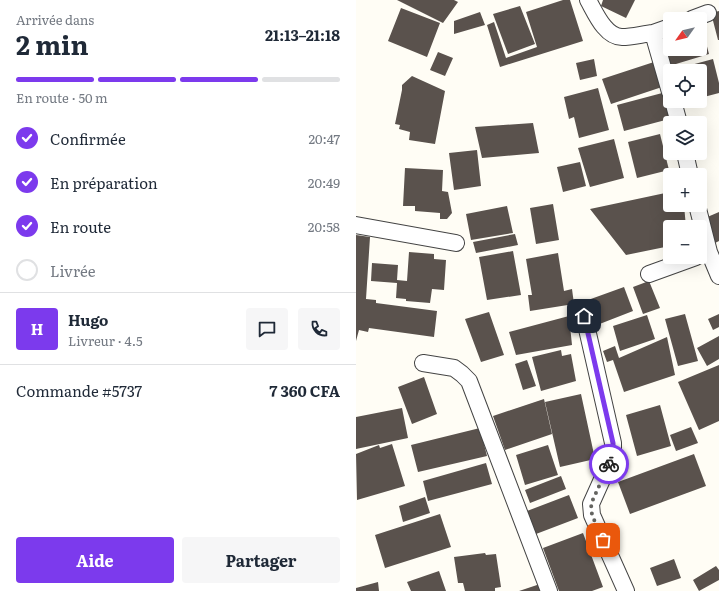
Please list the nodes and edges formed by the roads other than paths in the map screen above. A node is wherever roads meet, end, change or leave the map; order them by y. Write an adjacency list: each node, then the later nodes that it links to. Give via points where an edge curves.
1 (588, 0): 3 (street, via 603,27 611,33 621,38)
2 (663, 29): 3 (street)
3 (653, 33): 4 (street)
4 (663, 68)
5 (356, 225): 6 (street)
6 (456, 243)
7 (707, 261): 10 (street)
8 (676, 264): 9 (street)
9 (648, 274)
10 (719, 276)
11 (584, 316): 14 (street, via 613,443 613,455 591,504 592,515)
12 (423, 363): 13 (street, via 454,368 469,381)
13 (549, 591)
14 (626, 591)

